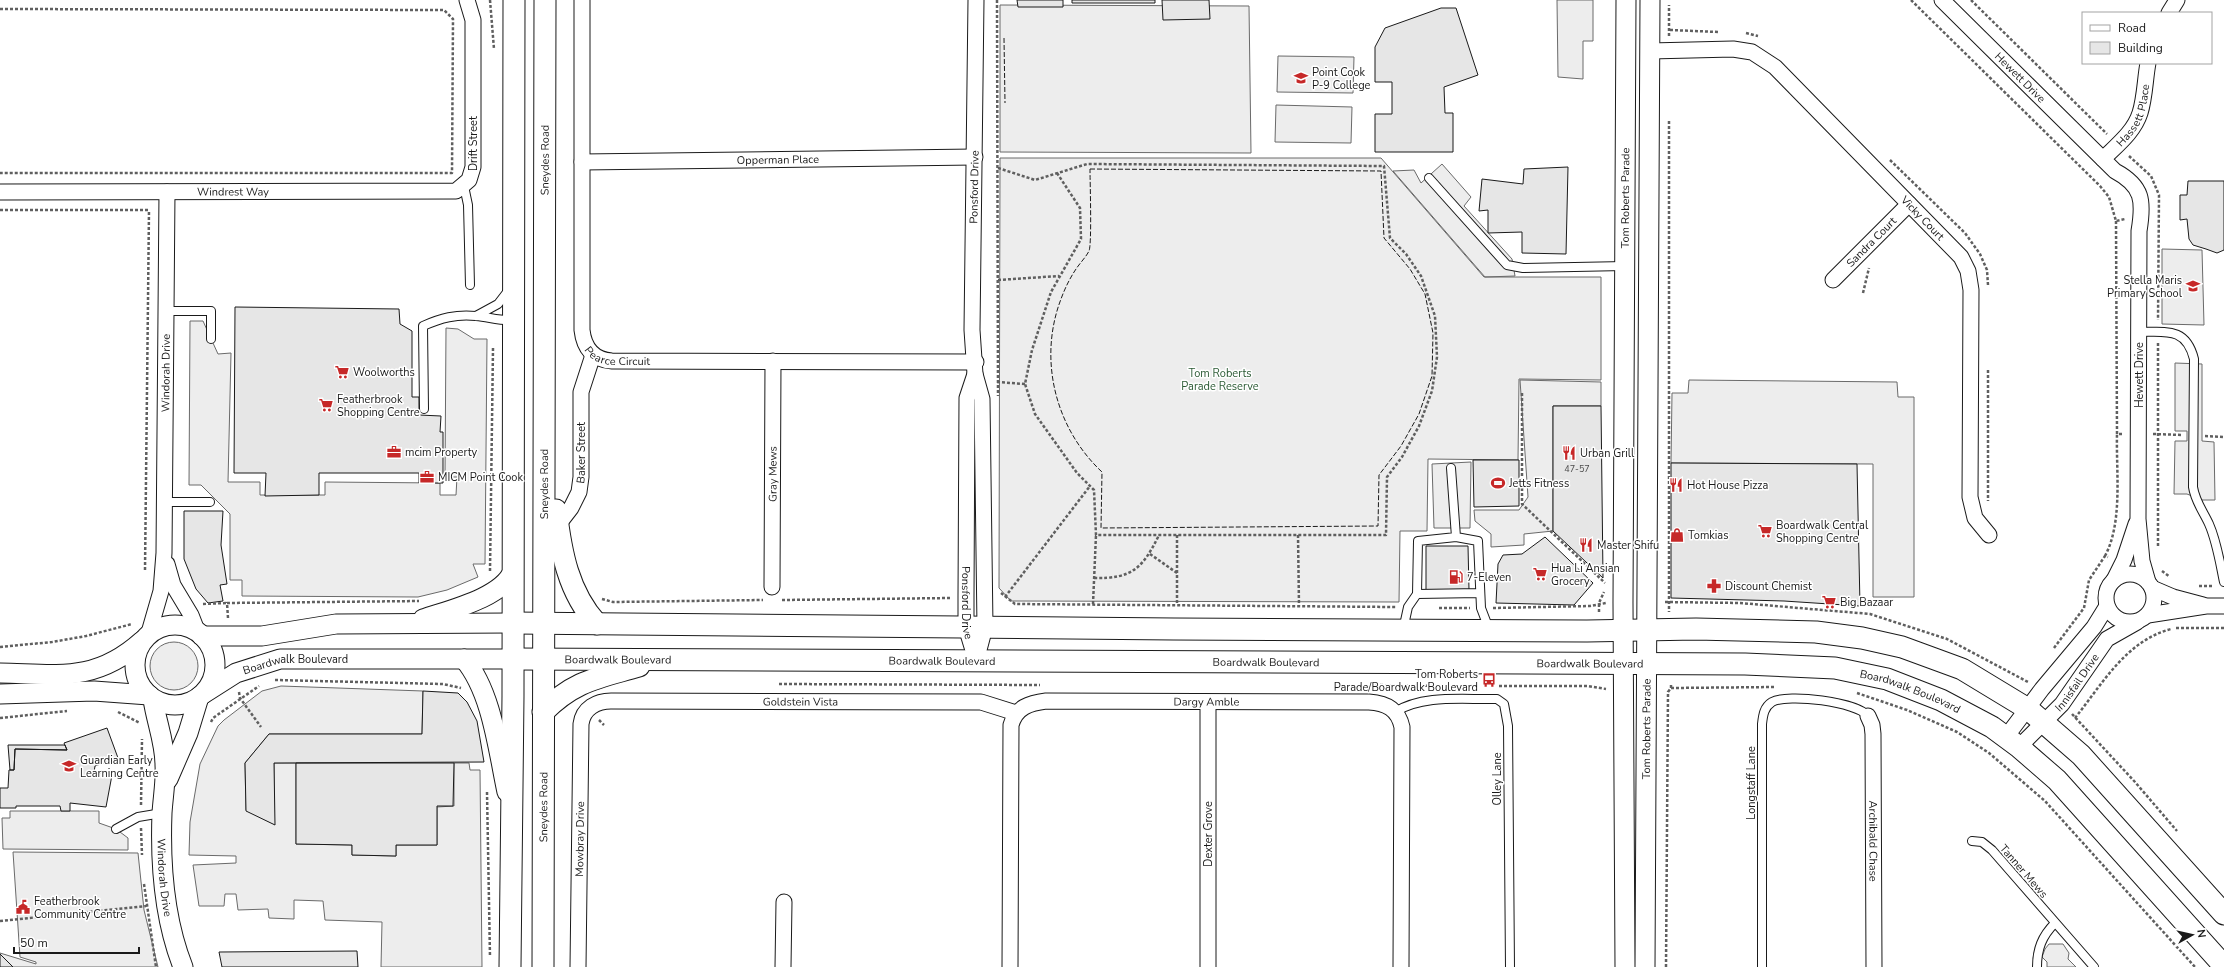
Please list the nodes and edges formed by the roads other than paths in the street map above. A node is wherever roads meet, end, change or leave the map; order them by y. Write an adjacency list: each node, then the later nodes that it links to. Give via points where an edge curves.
1 (467, 0): 17 (street, Drift Street, via 473,20 473,167 471,177)
2 (514, 0): 23 (main road)
3 (545, 0): 21 (main road, Sneydes Road)
4 (582, 0): 15 (street, Pearce Circuit)
5 (976, 0): 13 (street, Ponsford Drive)
6 (1626, 0): 22 (street, Tom Roberts Parade)
7 (1650, 0): 11 (street, Tom Roberts Parade)
8 (1942, 0): 14 (street, Hewett Drive)
9 (2177, 0): 10 (street)
10 (2170, 12)
11 (1650, 51): 20 (street, Vicky Court, via 1733,49 1752,52 1775,67); 34 (street, Tom Roberts Parade)
12 (2148, 64): 14 (street, Hassett Place, via 2136,124)
13 (975, 157): 15 (street, Opperman Place); 33 (street, Ponsford Drive, via 972,330)
14 (2103, 159): 29 (street, Hewett Drive, via 2115,171 2128,193 2138,220)
15 (582, 162): 31 (street, Pearce Circuit, via 582,330 586,347)
16 (1429, 178): 22 (lane, via 1507,265 1524,268)
17 (464, 186): 19 (street, Windrest Way, via 456,191 445,192); 25 (lane, Drift Street, via 468,205)
18 (0, 192): 19 (street, Windrest Way)
19 (167, 192): 26 (street, Windorah Drive)
20 (1909, 204): 24 (street, Sandra Court); 44 (street, Vicky Court, via 1961,257 1968,271 1970,497 1975,518)
21 (545, 230): 28 (main road, via 536,293 526,310); 43 (main road, Sneydes Road, via 546,422)
22 (1625, 266): 35 (street, Tom Roberts Parade)
23 (514, 279): 27 (lane, via 501,302); 28 (main road)
24 (1833, 280)
25 (470, 285)
26 (166, 311): 30 (lane, via 211,311); 40 (street, Windorah Drive)
27 (476, 316): 28 (lane, via 493,320); 36 (lane, via 446,316 424,326)
28 (514, 320): 47 (main road)
29 (2139, 332): 42 (street, Hewett Drive); 49 (lane, via 2176,333 2184,338 2191,348 2194,365 2194,492 2209,524)
30 (211, 338)
31 (593, 355): 32 (street, Pearce Circuit, via 612,361); 43 (street, Baker Street, via 581,392 579,492 575,502)
32 (773, 361): 33 (street, Pearce Circuit); 51 (street, Gray Mews)
33 (976, 368): 62 (street, Ponsford Drive, via 967,398)
34 (1649, 377): 35 (street); 38 (street, Tom Roberts Parade)
35 (1624, 396): 37 (street, Tom Roberts Parade)
36 (424, 408)
37 (1624, 443): 38 (street); 66 (street, Tom Roberts Parade)
38 (1648, 443): 64 (street, Tom Roberts Parade)
39 (1451, 468): 45 (lane)
40 (164, 502): 41 (lane); 46 (street, Windorah Drive)
41 (210, 502)
42 (2138, 519): 48 (street, Hewett Drive); 50 (street, Hewett Drive, via 2142,560)
43 (551, 534): 60 (main road, Sneydes Road); 61 (main road, via 580,602)
44 (1989, 535)
45 (1456, 537): 52 (lane, via 1478,541); 53 (lane, via 1418,541)
46 (164, 554): 67 (street, Windorah Drive, via 173,585); 68 (street, Windorah Drive, via 161,591)
47 (513, 571): 58 (street, via 505,584 483,597); 59 (main road)
48 (2114, 580): 50 (street, via 2127,574 2142,577); 54 (street, via 2107,592)
49 (2224, 582)
50 (2150, 585): 55 (street, Innisfail Drive, via 2173,597); 57 (street, via 2154,602)
51 (772, 587)
52 (1480, 593): 53 (lane); 65 (lane, via 1481,608)
53 (1417, 594): 63 (lane, via 1408,607)
54 (2107, 606): 57 (street, via 2110,613 2122,621); 81 (street, Innisfail Drive, via 2094,627)
55 (2206, 606): 56 (street, Innisfail Drive); 57 (street, Innisfail Drive)
56 (2224, 606)
57 (2142, 619): 87 (street, Innisfail Drive, via 2107,639 2062,704)
58 (410, 623): 59 (street); 67 (street, via 336,624 262,636)
59 (513, 623): 60 (main road); 71 (main road)
60 (544, 623): 61 (main road); 69 (main road, Sneydes Road)
61 (597, 624): 62 (main road)
62 (976, 627): 63 (main road); 73 (street, Ponsford Drive)
63 (1403, 630): 65 (main road)
64 (1648, 630): 66 (main road); 75 (street, Tom Roberts Parade); 81 (main road, via 1768,630 1816,632 1862,638 1902,647 1962,670)
65 (1490, 631): 66 (main road)
66 (1623, 631): 74 (street, Tom Roberts Parade)
67 (200, 634): 68 (street, via 186,627 173,625 160,628); 78 (street, via 210,646 214,658 212,677)
68 (146, 637): 76 (street, via 116,662 89,672); 79 (street, via 138,650 136,674 141,686)
69 (544, 658): 71 (main road, Boardwalk Boulevard); 72 (main road, Boardwalk Boulevard); 83 (main road, Sneydes Road)
70 (464, 659): 71 (street, Boardwalk Boulevard); 78 (street, Boardwalk Boulevard, via 280,659 236,673); 91 (street, via 477,677 484,696 496,737)
71 (513, 659): 91 (main road)
72 (662, 660): 73 (main road, Boardwalk Boulevard); 83 (main road, via 572,687)
73 (976, 661): 74 (main road, Boardwalk Boulevard)
74 (1624, 663): 75 (main road, Boardwalk Boulevard); 96 (street, Tom Roberts Parade)
75 (1648, 664): 88 (main road, Boardwalk Boulevard, via 1796,665 1857,672 1887,679 1941,700 1969,713); 98 (street, Tom Roberts Parade)
76 (0, 673)
77 (0, 694): 79 (street, via 94,690)
78 (201, 695): 79 (street, via 188,703 176,705 164,704); 89 (street, Windorah Drive)
79 (151, 697): 89 (street, Windorah Drive, via 161,733)
80 (1208, 702): 84 (street, Dargy Amble, via 1369,702 1382,703); 85 (street, Dargy Amble, via 1046,701 1030,704); 106 (street, Dexter Grove)
81 (2028, 710): 87 (main road); 88 (street, Innisfail Drive)
82 (586, 711): 85 (street, Goldstein Vista, via 598,702 611,701 981,702); 103 (street, Mowbray Drive, via 580,728)
83 (543, 712): 102 (main road, Sneydes Road)
84 (1396, 712): 107 (street, via 1401,721 1402,737); 108 (lane, Olley Lane, via 1407,705 1430,701 1497,699 1504,704 1508,726)
85 (1016, 713): 105 (street, via 1011,730)
86 (1868, 716): 111 (lane, Longstaff Lane, via 1857,708 1796,698 1777,700 1766,709 1762,724); 112 (street, Archibald Chase, via 1873,729)
87 (2044, 722): 88 (street, Innisfail Drive); 95 (main road, via 2081,755)
88 (2013, 742): 99 (main road, Boardwalk Boulevard, via 2057,780)
89 (166, 786): 90 (street, Windorah Drive)
90 (162, 813): 92 (lane, via 138,817); 100 (street, Windorah Drive, via 162,859 167,911)
91 (512, 816): 101 (main road)
92 (116, 829)
93 (1972, 841): 97 (lane, Tanner Mews, via 1986,845)
94 (784, 902): 104 (street)
95 (2224, 914)
96 (1625, 924): 98 (street); 109 (street, Tom Roberts Parade)
97 (2055, 924): 113 (lane, via 2042,940); 114 (lane, Tanner Mews)
98 (1645, 925): 110 (street, Tom Roberts Parade)
99 (2224, 966)
100 (183, 967)
101 (510, 967)
102 (543, 967)
103 (578, 967)
104 (783, 967)
105 (1010, 967)
106 (1208, 967)
107 (1401, 967)
108 (1510, 967)
109 (1625, 967)
110 (1645, 967)
111 (1762, 967)
112 (1874, 967)
113 (2037, 967)
114 (2094, 967)

